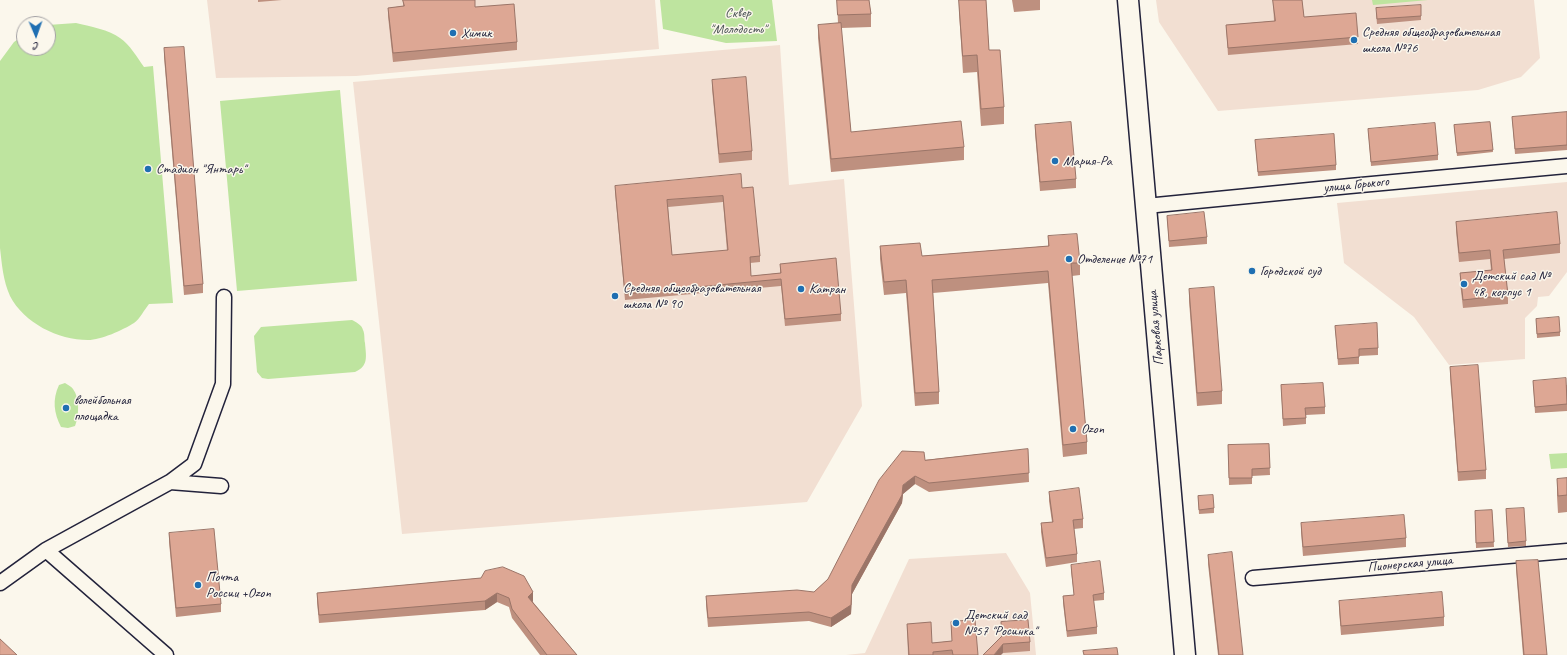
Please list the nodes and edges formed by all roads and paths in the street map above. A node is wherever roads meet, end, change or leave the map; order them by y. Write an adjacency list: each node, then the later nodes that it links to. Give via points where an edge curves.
1 (1128, 0): 3 (street, Парковая улица)
2 (1567, 166): 3 (street, улица Горького)
3 (1146, 206): 12 (street, Парковая улица)
4 (224, 297): 5 (street, via 223,384 194,464)
5 (170, 482): 6 (street); 7 (street)
6 (221, 486)
7 (46, 550): 10 (street); 11 (street)
8 (1567, 551): 9 (street, Пионерская улица)
9 (1253, 578)
10 (0, 583)
11 (166, 655)
12 (1185, 655)

